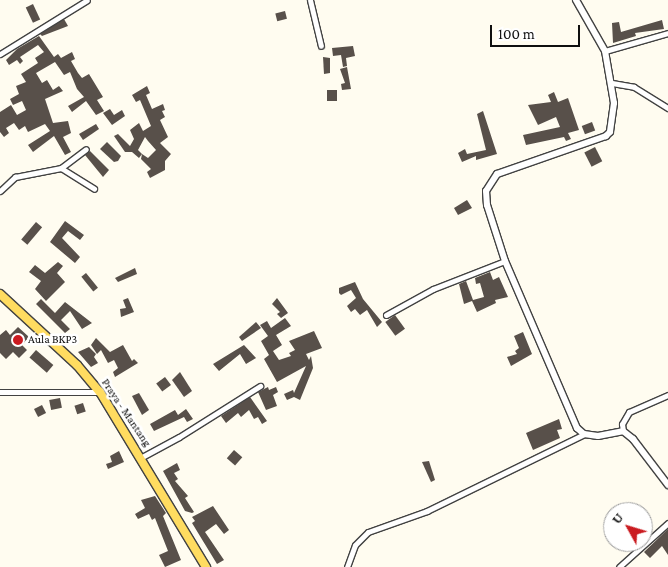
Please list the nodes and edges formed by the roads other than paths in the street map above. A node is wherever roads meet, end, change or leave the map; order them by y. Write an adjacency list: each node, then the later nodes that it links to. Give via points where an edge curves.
1 (87, 0): 7 (street, via 37,28)
2 (310, 0): 5 (street)
3 (576, 0): 6 (street)
4 (668, 33): 6 (street)
5 (320, 46)
6 (605, 51): 8 (street)
7 (0, 54)
8 (612, 83): 9 (street, via 634,87); 14 (street, via 614,118 606,136 526,162 492,180 486,191 487,205)
9 (668, 108)
10 (86, 149): 11 (street)
11 (61, 168): 12 (street); 13 (street, via 15,177)
12 (94, 188)
13 (0, 191)
14 (505, 261): 16 (street, via 433,289); 22 (street, via 571,418)
15 (0, 294): 19 (main road, Praya - Mantang, via 77,365)
16 (386, 315)
17 (260, 386): 23 (street)
18 (0, 392): 19 (street)
19 (100, 392): 23 (main road, Praya - Mantang)
20 (668, 395): 21 (street, via 629,412 622,424)
21 (623, 431): 22 (street, via 598,436); 24 (street, via 633,439)
22 (584, 434): 26 (street, via 427,511 368,532 355,545)
23 (142, 457): 27 (main road, Praya - Mantang)
24 (668, 485)
25 (668, 523): 28 (street)
26 (348, 565)
27 (206, 567)
28 (619, 567)

